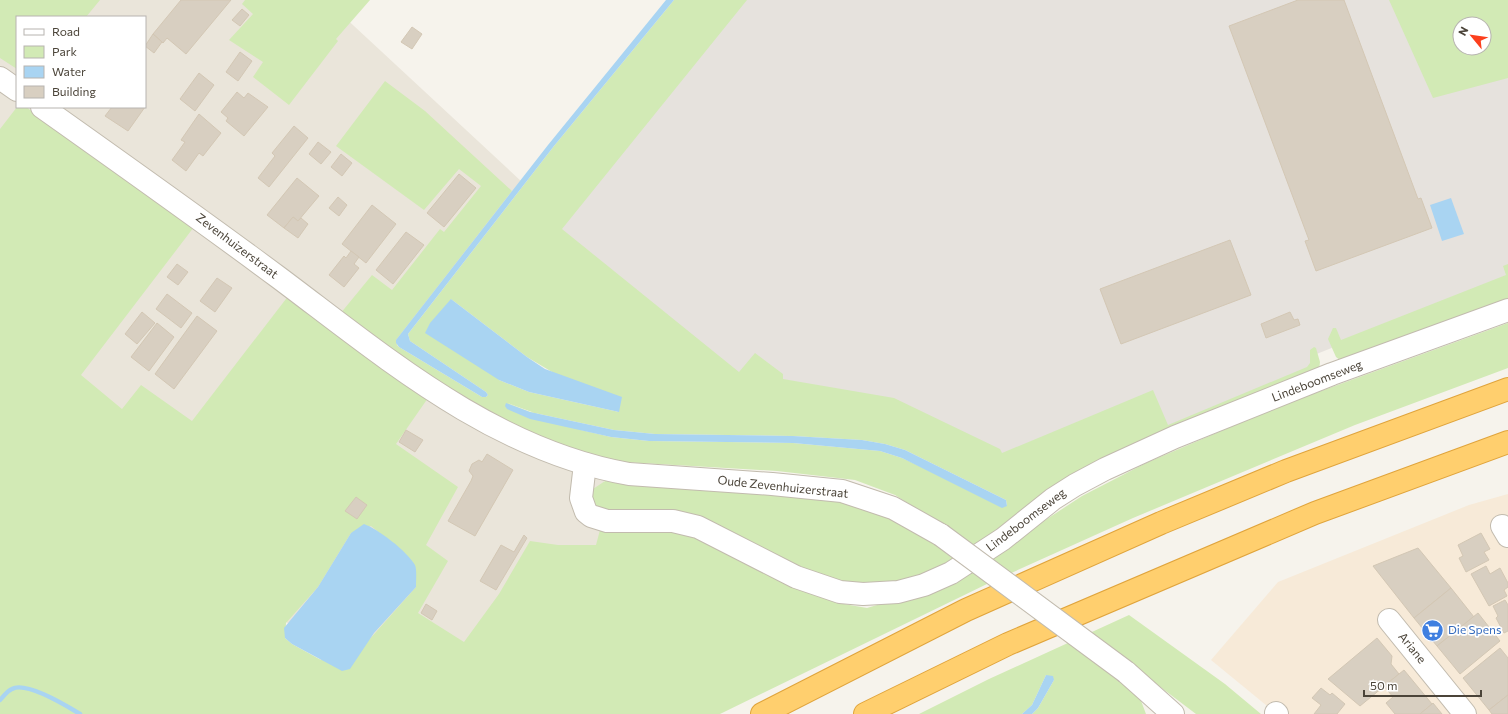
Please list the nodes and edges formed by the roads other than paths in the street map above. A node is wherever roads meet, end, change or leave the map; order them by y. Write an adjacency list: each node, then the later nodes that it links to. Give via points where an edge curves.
1 (0, 78): 2 (street)
2 (16, 89)
3 (43, 108): 5 (street, Zevenhuizerstraat, via 168,195)
4 (1508, 310): 8 (street, Lindeboomseweg, via 1325,377 1175,437 1105,469 1075,484 1003,539 951,573 924,585 898,592 863,594 840,592 816,585 685,523 598,519 586,512 581,498)
5 (429, 389): 8 (street, Oude Zevenhuizerstraat, via 501,429 548,451)
6 (1508, 389): 10 (highway, via 1286,471 1161,523 966,610)
7 (1508, 442): 11 (highway, via 1315,513 1008,644)
8 (585, 464): 12 (street, Oude Zevenhuizerstraat, bridge, via 628,474 842,491 893,508 941,535 1126,672)
9 (1389, 620): 13 (street, Ariane)
10 (762, 714)
11 (865, 714)
12 (1173, 714)
13 (1465, 714)

